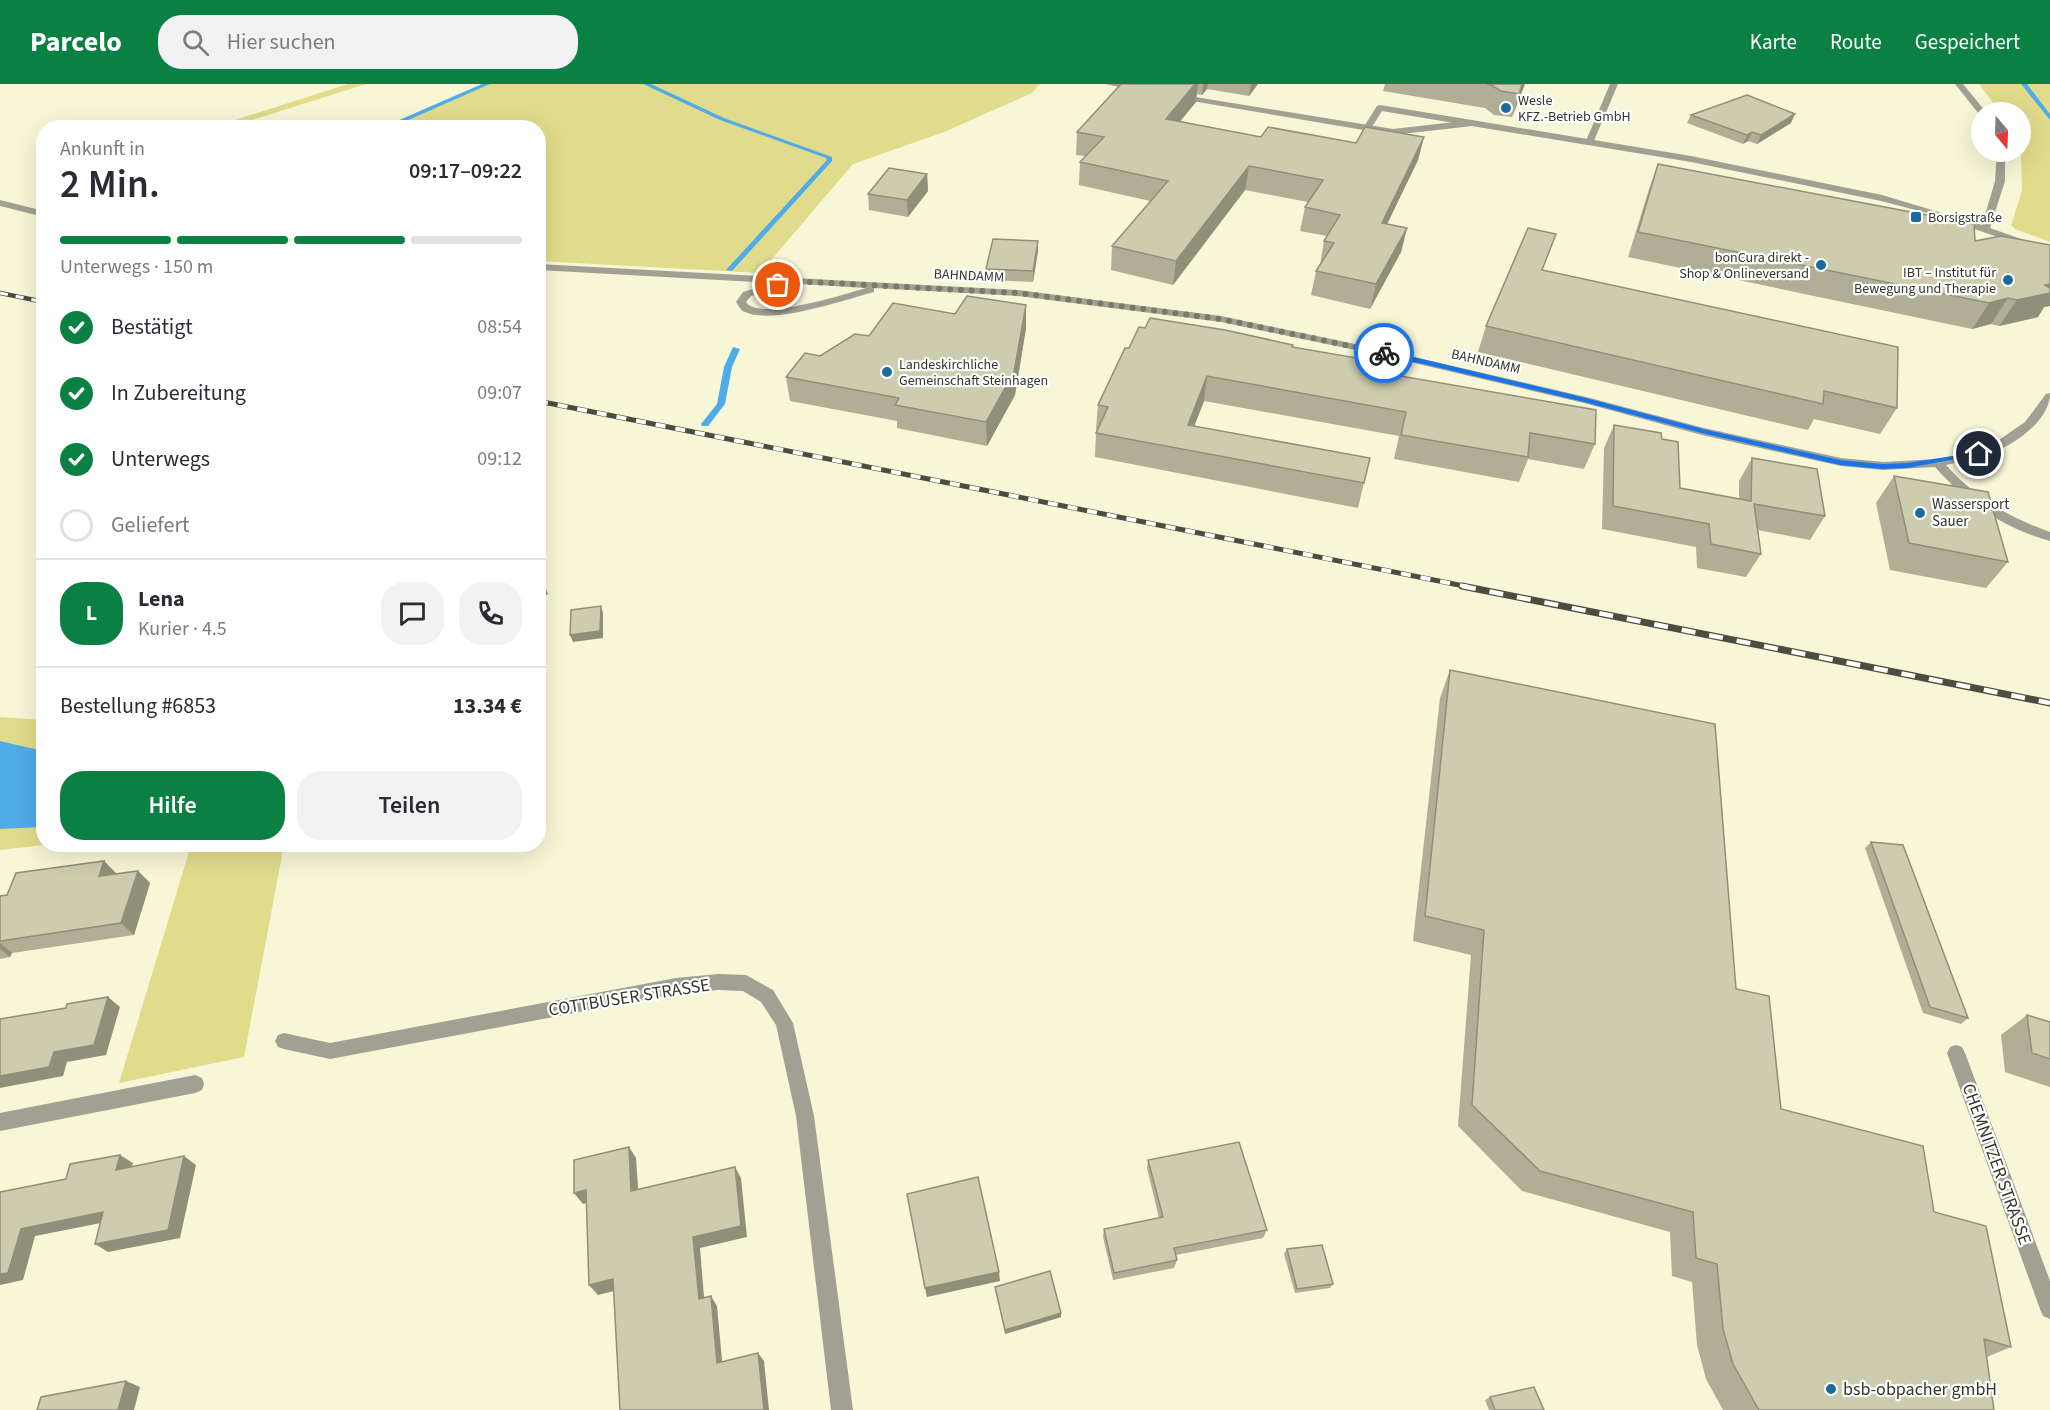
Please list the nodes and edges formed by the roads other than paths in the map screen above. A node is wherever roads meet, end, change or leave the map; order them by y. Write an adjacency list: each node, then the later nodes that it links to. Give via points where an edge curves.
1 (1109, 84): 4 (street)
2 (1614, 84): 9 (street)
3 (1959, 84): 6 (street)
4 (1153, 92)
5 (1164, 94): 8 (street)
6 (1974, 102)
7 (1472, 123): 8 (street, via 1393,132); 8 (street, via 1380,108); 9 (street)
8 (1367, 128)
9 (1589, 143): 13 (street, via 1817,183)
10 (2003, 162): 13 (street, via 1998,192)
11 (0, 203): 12 (street)
12 (36, 212)
13 (1985, 229): 14 (street)
14 (2050, 252)
15 (546, 267): 16 (street, BAHNDAMM)
16 (793, 281): 17 (street, BAHNDAMM); 17 (street, BAHNDAMM, via 747,294 741,302 753,312 773,314)
17 (887, 286): 19 (street, BAHNDAMM, via 1018,293 1221,319 1384,352 1840,462 1882,466)
18 (2050, 396): 19 (street, BAHNDAMM, via 2029,424 2000,445 1979,454)
19 (1938, 462): 20 (street, via 1973,500 2001,518)
20 (2050, 537)
21 (284, 1041): 26 (street, COTTBUSER STRASSE, via 330,1051 676,986 718,982 746,983 767,996 784,1023 805,1116)
22 (1956, 1053): 25 (street, CHEMNITZER STRASSE)
23 (195, 1083): 24 (street)
24 (0, 1122)
25 (2050, 1309)
26 (842, 1410)

